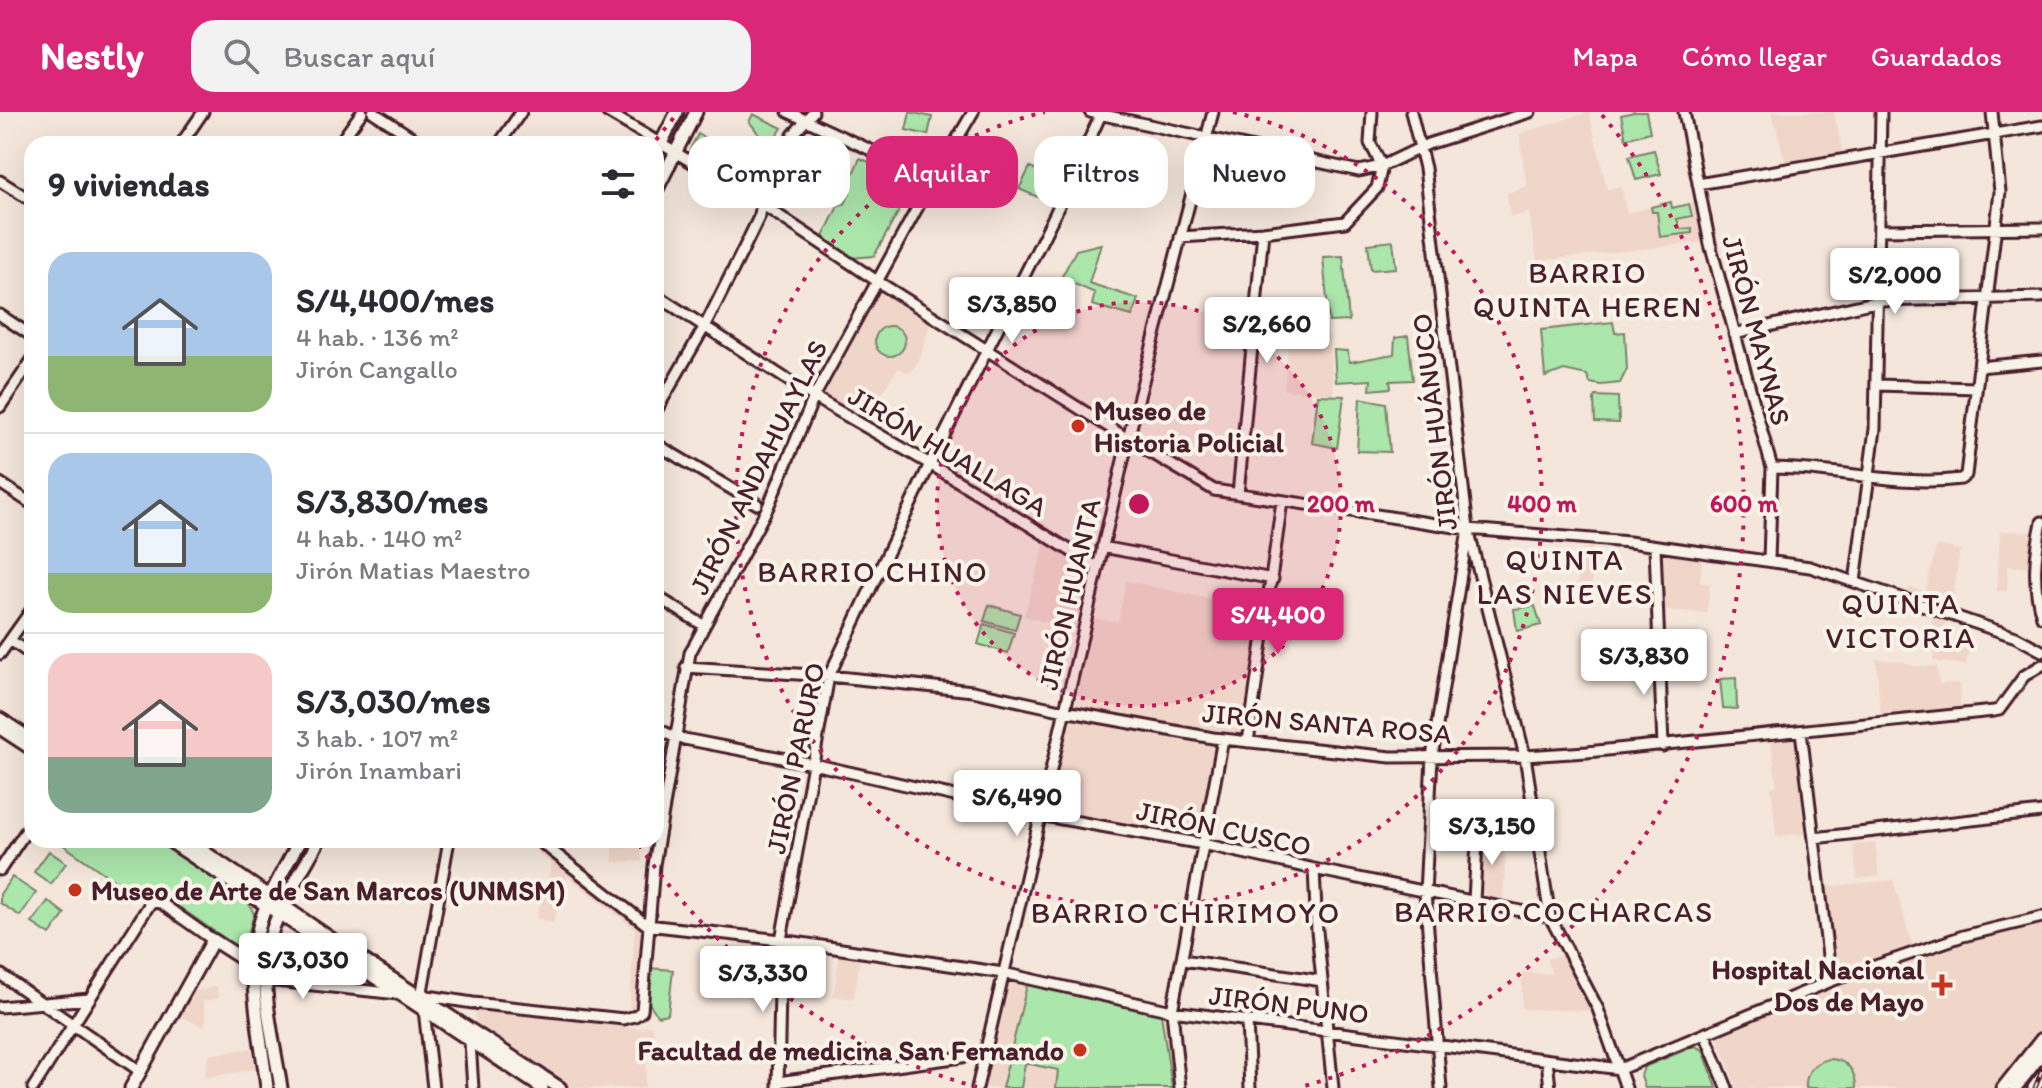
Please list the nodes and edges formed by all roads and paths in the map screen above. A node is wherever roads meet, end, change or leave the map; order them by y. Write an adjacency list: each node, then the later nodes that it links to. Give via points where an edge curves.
1 (203, 112): 21 (street)
2 (362, 112): 22 (street)
3 (373, 112): 23 (street)
4 (521, 112): 24 (street)
5 (607, 112): 25 (street)
6 (677, 112): 30 (main road)
7 (696, 112): 34 (main road)
8 (788, 112): 18 (street)
9 (973, 112): 27 (street, JIRÓN ANDAHUAYLAS)
10 (1213, 112): 29 (street, JIRÓN HUANTA)
11 (1372, 112): 38 (street, via 1370,143)
12 (1411, 112): 32 (street, JIRÓN HUÁNUCO)
13 (1530, 112): 32 (street)
14 (1684, 112): 41 (street, JIRÓN MAYNAS)
15 (1881, 112): 35 (street)
16 (1992, 112): 20 (street)
17 (1097, 113): 28 (street); 61 (street, JIRÓN PARURO)
18 (810, 116): 26 (street); 31 (street)
19 (2042, 126): 20 (street)
20 (1995, 133): 35 (street); 47 (street)
21 (186, 136)
22 (345, 136)
23 (410, 136)
24 (504, 136)
25 (641, 136)
26 (792, 136)
27 (959, 136)
28 (1193, 136)
29 (1206, 136)
30 (664, 137)
31 (866, 144)
32 (1421, 147): 38 (street); 81 (street, JIRÓN HUÁNUCO)
33 (664, 149): 34 (street)
34 (675, 152): 36 (street); 39 (main road)
35 (1881, 154): 41 (street); 49 (street)
36 (688, 160)
37 (1315, 162): 38 (street, via 1359,171)
38 (1382, 166): 50 (street, via 1377,188 1346,222)
39 (664, 175)
40 (0, 181): 42 (street)
41 (1698, 184): 60 (street, JIRÓN MAYNAS)
42 (24, 196)
43 (761, 208): 58 (street)
44 (768, 208): 52 (street)
45 (918, 208): 52 (street, JIRÓN ANDAHUAYLAS)
46 (1187, 208): 51 (street, JIRÓN HUANTA)
47 (1997, 228): 48 (street); 49 (street); 53 (street)
48 (2042, 228)
49 (1880, 230): 56 (street)
50 (1263, 232): 51 (street); 76 (street)
51 (1180, 237): 70 (street, JIRÓN HUANTA)
52 (877, 281): 61 (street); 68 (street, JIRÓN ANDAHUAYLAS)
53 (1988, 297): 54 (street); 56 (street); 63 (street)
54 (2042, 297)
55 (664, 300): 58 (street, JIRÓN HUALLAGA)
56 (1879, 301): 60 (street); 65 (street)
57 (0, 315): 59 (street)
58 (705, 326): 67 (street); 68 (street, JIRÓN HUALLAGA)
59 (24, 331)
60 (1734, 334): 73 (street, JIRÓN MAYNAS)
61 (988, 349): 70 (street); 72 (street, JIRÓN PARURO)
62 (2042, 361): 63 (street)
63 (1979, 367): 66 (street)
64 (24, 372): 69 (street)
65 (1877, 385): 66 (street); 74 (street)
66 (1976, 388): 74 (street, via 1967,473 1961,479)
67 (664, 397)
68 (814, 397): 72 (street, JIRÓN HUALLAGA); 79 (street, JIRÓN ANDAHUAYLAS)
69 (0, 407)
70 (1128, 439): 76 (street, via 1214,490); 82 (street, JIRÓN HUANTA)
71 (664, 449): 79 (street)
72 (930, 464): 85 (street, JIRÓN HUALLAGA); 99 (street, JIRÓN PARURO)
73 (1772, 468): 74 (street); 84 (street, JIRÓN MAYNAS)
74 (1870, 477): 87 (street)
75 (0, 483): 77 (street)
76 (1238, 494): 78 (street)
77 (24, 499)
78 (1282, 501): 81 (street); 86 (street)
79 (762, 507): 92 (street, JIRÓN ANDAHUAYLAS)
80 (2042, 522): 88 (street, via 2034,576)
81 (1468, 529): 83 (street); 111 (street, JIRÓN HUÁNUCO); 112 (street)
82 (1102, 547): 85 (street, JIRÓN HUANTA); 86 (street)
83 (1655, 547): 84 (street); 110 (street)
84 (1769, 560): 87 (street)
85 (1097, 567): 100 (street, JIRÓN HUANTA)
86 (1273, 579): 108 (street)
87 (1855, 582): 95 (street, via 2016,637)
88 (2038, 592): 90 (street)
89 (664, 601): 92 (street)
90 (2042, 617)
91 (24, 620): 93 (street)
92 (703, 625): 98 (street, JIRÓN ANDAHUAYLAS)
93 (10, 640): 94 (street); 96 (street)
94 (24, 650)
95 (2042, 651)
96 (0, 654)
97 (2042, 665): 103 (street, JIRÓN SANTA ROSA, via 2024,676 1999,710)
98 (686, 667): 99 (street, JIRÓN SANTA ROSA); 106 (street, JIRÓN ANDAHUAYLAS)
99 (829, 676): 100 (street, JIRÓN SANTA ROSA, via 973,691); 113 (street, JIRÓN PARURO)
100 (1065, 711): 107 (street, JIRÓN SANTA ROSA); 116 (street, JIRÓN HUANTA)
101 (0, 719): 105 (main road)
102 (0, 728): 109 (main road)
103 (1801, 731): 110 (street, JIRÓN SANTA ROSA); 119 (street)
104 (664, 732): 106 (street, JIRÓN CUSCO)
105 (24, 735)
106 (674, 737): 113 (street, JIRÓN CUSCO); 114 (street, JIRÓN ANDAHUAYLAS)
107 (1223, 739): 108 (street, JIRÓN SANTA ROSA); 120 (street)
108 (1248, 742): 112 (street, JIRÓN SANTA ROSA)
109 (24, 744)
110 (1663, 746): 111 (street, JIRÓN SANTA ROSA)
111 (1525, 756): 112 (street, JIRÓN SANTA ROSA); 134 (street, JIRÓN HUÁNUCO)
112 (1432, 757): 118 (street)
113 (813, 764): 116 (street, JIRÓN CUSCO); 138 (street, JIRÓN PARURO)
114 (664, 798)
115 (2042, 812): 119 (street)
116 (1039, 815): 120 (street, JIRÓN CUSCO); 141 (street, JIRÓN HUANTA)
117 (24, 834): 128 (street)
118 (1429, 835): 130 (street); 132 (street, via 1476,839)
119 (1814, 838): 145 (street)
120 (1203, 844): 129 (street, JIRÓN CUSCO); 140 (street)
121 (181, 848): 131 (main road)
122 (200, 848): 131 (main road)
123 (296, 848): 131 (main road)
124 (315, 848): 133 (main road)
125 (447, 848): 147 (street)
126 (548, 848): 136 (street)
127 (656, 848): 136 (street, JIRÓN ANDAHUAYLAS)
128 (0, 869)
129 (1314, 869): 130 (street, JIRÓN CUSCO); 144 (street)
130 (1425, 893): 132 (street, JIRÓN CUSCO); 159 (street)
131 (269, 900): 133 (main road); 139 (main road)
132 (1474, 902): 134 (street, JIRÓN CUSCO)
133 (281, 909): 143 (main road, via 268,943); 146 (main road); 147 (main road)
134 (1550, 917): 163 (street, JIRÓN HUÁNUCO, via 1598,1009)
135 (2042, 917): 145 (street, JIRÓN PUNO, via 1963,936)
136 (647, 925): 138 (street, JIRÓN PUNO); 147 (street, JIRÓN ANDAHUAYLAS, via 642,1011 635,1016 624,1019)
137 (213, 940): 139 (main road, via 241,958); 148 (street, via 161,903 151,902); 164 (main road)
138 (781, 940): 141 (street, JIRÓN PUNO); 166 (street, JIRÓN PARURO)
139 (255, 945): 169 (main road, via 254,981)
140 (1183, 960): 144 (street); 152 (street)
141 (1003, 973): 152 (street, JIRÓN PUNO); 161 (street, JIRÓN HUANTA)
142 (0, 974): 149 (street)
143 (266, 980): 146 (street); 170 (main road)
144 (1322, 981): 155 (street)
145 (1831, 981): 156 (street, JIRÓN PUNO)
146 (399, 994): 151 (main road)
147 (419, 995): 174 (main road)
148 (89, 999): 149 (street); 154 (street)
149 (43, 1004): 150 (street); 154 (street)
150 (0, 1007)
151 (424, 1010): 158 (main road); 171 (street)
152 (1172, 1011): 153 (street, JIRÓN PUNO); 176 (street)
153 (1247, 1021): 155 (street, JIRÓN PUNO); 177 (street)
154 (73, 1025): 164 (street); 167 (street)
155 (1328, 1031): 159 (street, JIRÓN PUNO); 178 (street)
156 (1705, 1034): 163 (street, JIRÓN PUNO); 182 (street)
157 (2042, 1039): 183 (main road)
158 (470, 1042): 172 (street); 173 (main road)
159 (1438, 1045): 162 (street, JIRÓN PUNO); 179 (street)
160 (2042, 1053): 184 (main road)
161 (984, 1054): 166 (street); 175 (street, JIRÓN HUANTA)
162 (1547, 1060): 163 (street, JIRÓN PUNO); 180 (street)
163 (1620, 1069): 181 (street, JIRÓN HUÁNUCO)
164 (140, 1071): 168 (main road)
165 (2042, 1077): 185 (main road)
166 (778, 1085)
167 (33, 1088)
168 (131, 1088)
169 (267, 1088)
170 (281, 1088)
171 (433, 1088)
172 (473, 1088)
173 (542, 1088)
174 (560, 1088)
175 (977, 1088)
176 (1180, 1088)
177 (1250, 1088)
178 (1333, 1088)
179 (1441, 1088)
180 (1550, 1088)
181 (1626, 1088)
182 (1727, 1088)
183 (2003, 1088)
184 (2015, 1088)
185 (2034, 1088)

